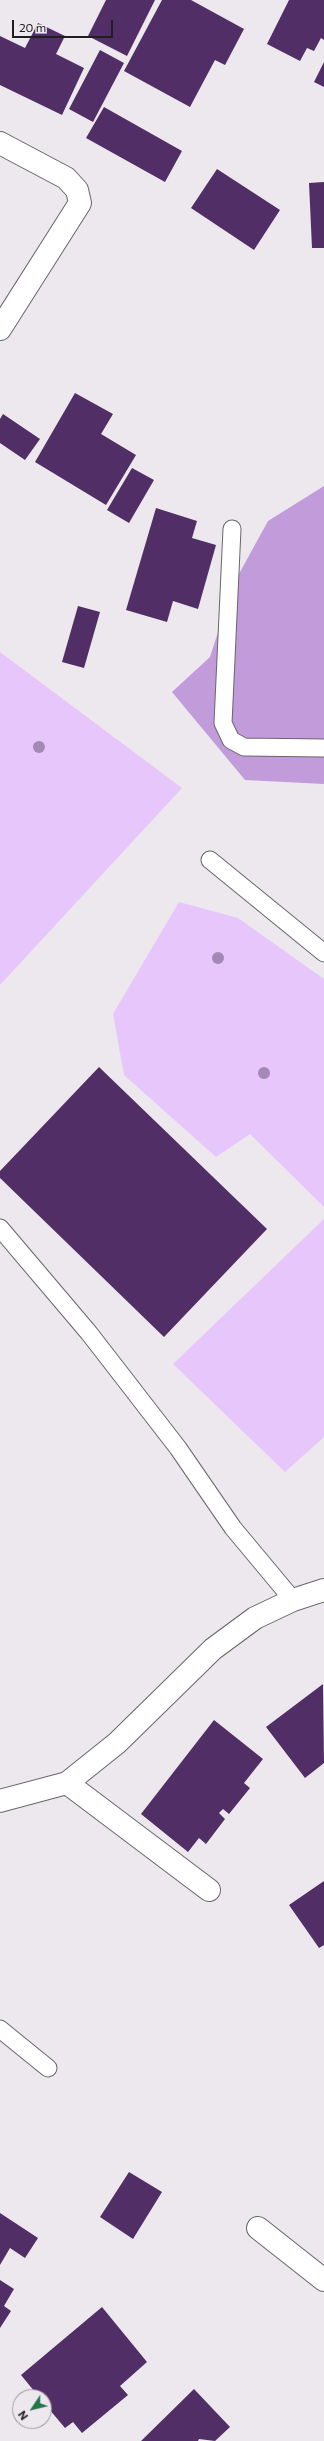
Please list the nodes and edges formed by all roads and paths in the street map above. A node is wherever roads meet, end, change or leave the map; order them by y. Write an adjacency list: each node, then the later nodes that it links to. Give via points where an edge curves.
1 (0, 143): 2 (street, via 66,178 77,190 80,203)
2 (0, 329)
3 (232, 529): 4 (lane, via 223,723 231,740 244,747)
4 (324, 748)
5 (210, 860): 6 (lane)
6 (324, 953)
7 (0, 1228): 9 (lane, via 89,1334 178,1448 233,1528)
8 (324, 1590): 9 (street)
9 (292, 1600): 10 (street, via 255,1618 214,1649 117,1743)
10 (67, 1783): 11 (street); 12 (street)
11 (0, 1801)
12 (209, 1890)
13 (0, 2029): 14 (lane)
14 (48, 2068)
15 (258, 2228): 16 (street)
16 (324, 2280)

